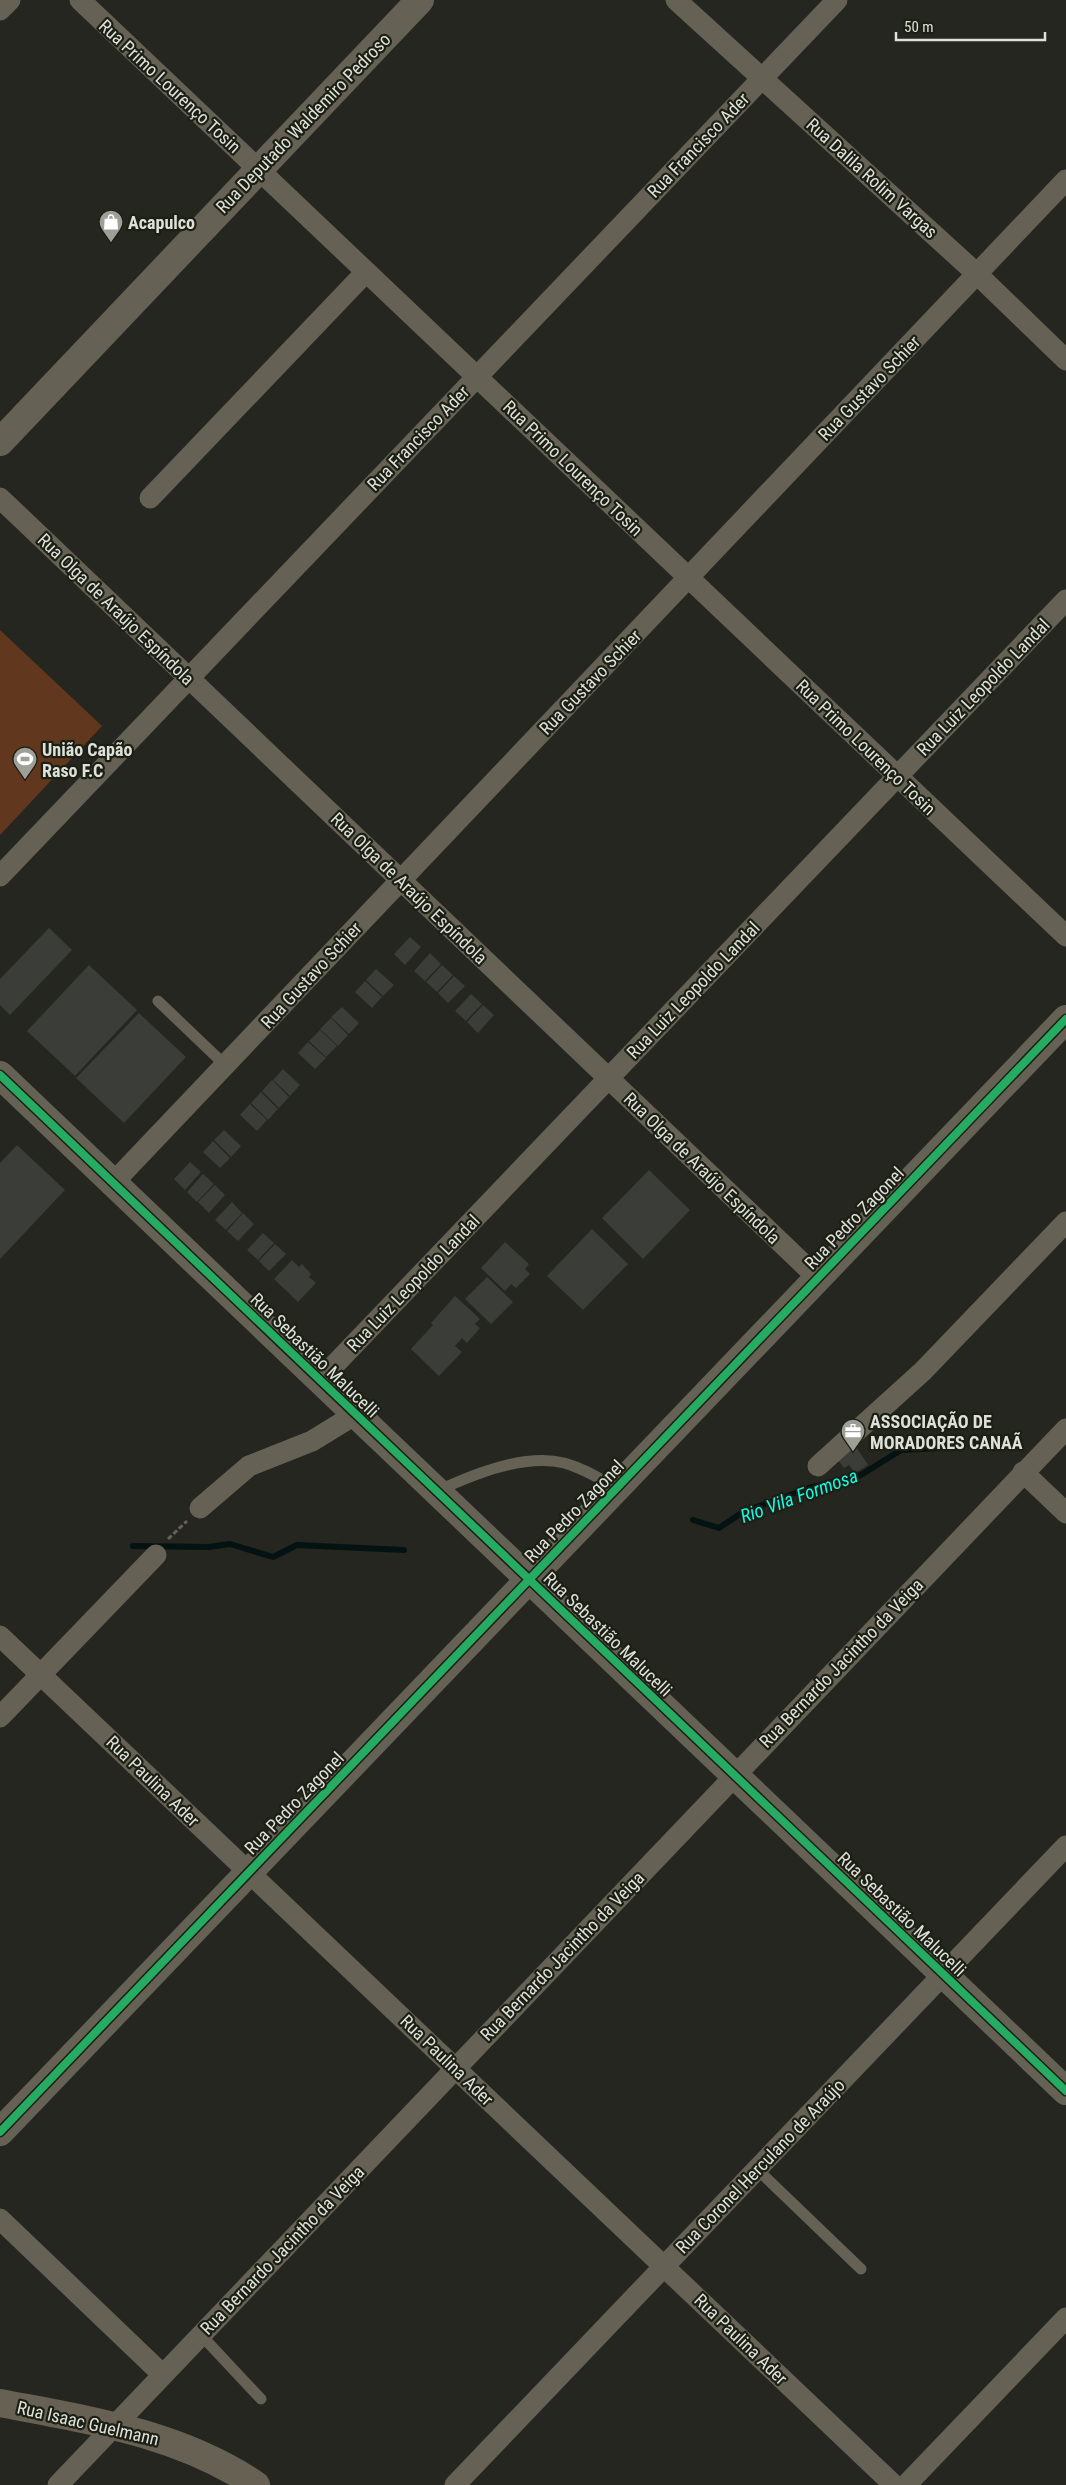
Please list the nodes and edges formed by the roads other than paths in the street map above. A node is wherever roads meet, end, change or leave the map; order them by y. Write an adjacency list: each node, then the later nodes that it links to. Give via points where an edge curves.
1 (10, 0): 6 (street)
2 (80, 0): 8 (street, Rua Primo Lourenço Tosin)
3 (420, 0): 8 (street, Rua Deputado Waldemiro Pedroso)
4 (676, 0): 7 (street, Rua Dalila Rolim Vargas)
5 (837, 0): 7 (street, Rua Francisco Ader)
6 (0, 10)
7 (762, 78): 11 (street, Rua Dalila Rolim Vargas); 13 (street, Rua Francisco Ader)
8 (259, 170): 10 (street, Rua Primo Lourenço Tosin); 14 (street, Rua Deputado Waldemiro Pedroso)
9 (1066, 180): 11 (street, Rua Gustavo Schier)
10 (366, 272): 13 (street, Rua Primo Lourenço Tosin); 16 (street)
11 (977, 274): 12 (street, Rua Dalila Rolim Vargas); 17 (street, Rua Gustavo Schier)
12 (1066, 360)
13 (477, 377): 17 (street, Rua Primo Lourenço Tosin); 19 (street, Rua Francisco Ader)
14 (0, 442)
15 (0, 498): 19 (street, Rua Olga de Araújo Espíndola)
16 (150, 498)
17 (688, 578): 20 (street, Rua Primo Lourenço Tosin); 22 (street, Rua Gustavo Schier)
18 (1066, 600): 20 (street, Rua Luiz Leopoldo Landal)
19 (189, 678): 21 (street, Rua Francisco Ader); 22 (street, Rua Olga de Araújo Espíndola)
20 (898, 776): 23 (street, Rua Primo Lourenço Tosin); 28 (street, Rua Luiz Leopoldo Landal)
21 (0, 876)
22 (401, 881): 26 (street, Rua Gustavo Schier); 28 (street, Rua Olga de Araújo Espíndola)
23 (1066, 936)
24 (158, 1001): 26 (lane)
25 (1066, 1019): 31 (street, Rua Pedro Zagonel)
26 (226, 1065): 29 (street, Rua Gustavo Schier)
27 (0, 1075): 29 (street, Rua Sebastião Malucelli)
28 (608, 1079): 31 (street, Rua Olga de Araújo Espíndola); 32 (street, Rua Luiz Leopoldo Landal)
29 (113, 1183): 32 (street, Rua Sebastião Malucelli)
30 (1066, 1222): 35 (street, via 930,1364)
31 (818, 1278): 37 (street, Rua Pedro Zagonel)
32 (320, 1380): 33 (street, Rua Sebastião Malucelli)
33 (356, 1414): 38 (street, Rua Sebastião Malucelli); 39 (street, via 312,1441 250,1466)
34 (1066, 1428): 36 (street, Rua Bernardo Jacintho da Veiga)
35 (818, 1466)
36 (1024, 1472): 40 (street); 46 (street, Rua Bernardo Jacintho da Veiga)
37 (616, 1488): 38 (lane, via 563,1463 521,1462); 42 (street, Rua Pedro Zagonel)
38 (437, 1491): 42 (street, Rua Sebastião Malucelli)
39 (200, 1508)
40 (1066, 1513)
41 (161, 1548): 44 (street)
42 (529, 1580): 46 (street, Rua Sebastião Malucelli); 48 (street, Rua Pedro Zagonel)
43 (0, 1636): 44 (street, Rua Paulina Ader)
44 (41, 1675): 45 (street); 48 (street, Rua Paulina Ader)
45 (0, 1717)
46 (734, 1775): 49 (street, Rua Sebastião Malucelli); 50 (street, Rua Bernardo Jacintho da Veiga)
47 (1066, 1846): 49 (street, Rua Coronel Herculano de Araújo)
48 (249, 1872): 50 (street, Rua Paulina Ader); 52 (street, Rua Pedro Zagonel)
49 (943, 1974): 51 (street, Rua Sebastião Malucelli); 53 (street, Rua Coronel Herculano de Araújo)
50 (455, 2068): 55 (street, Rua Paulina Ader); 58 (street, Rua Bernardo Jacintho da Veiga)
51 (1066, 2091)
52 (0, 2132)
53 (757, 2169): 55 (street, Rua Coronel Herculano de Araújo); 56 (lane)
54 (0, 2219): 59 (street)
55 (664, 2266): 65 (street, Rua Coronel Herculano de Araújo); 66 (street, Rua Paulina Ader)
56 (861, 2269)
57 (1066, 2318): 67 (street)
58 (201, 2335): 59 (street, Rua Bernardo Jacintho da Veiga); 60 (lane)
59 (163, 2375): 62 (street, Rua Bernardo Jacintho da Veiga)
60 (261, 2399)
61 (0, 2403): 62 (main road, Rua Isaac Guelmann)
62 (115, 2425): 63 (street, Rua Bernardo Jacintho da Veiga); 64 (main road, Rua Isaac Guelmann, via 161,2438 204,2456)
63 (58, 2485)
64 (256, 2485)
65 (455, 2485)
66 (894, 2485)
67 (906, 2485)

